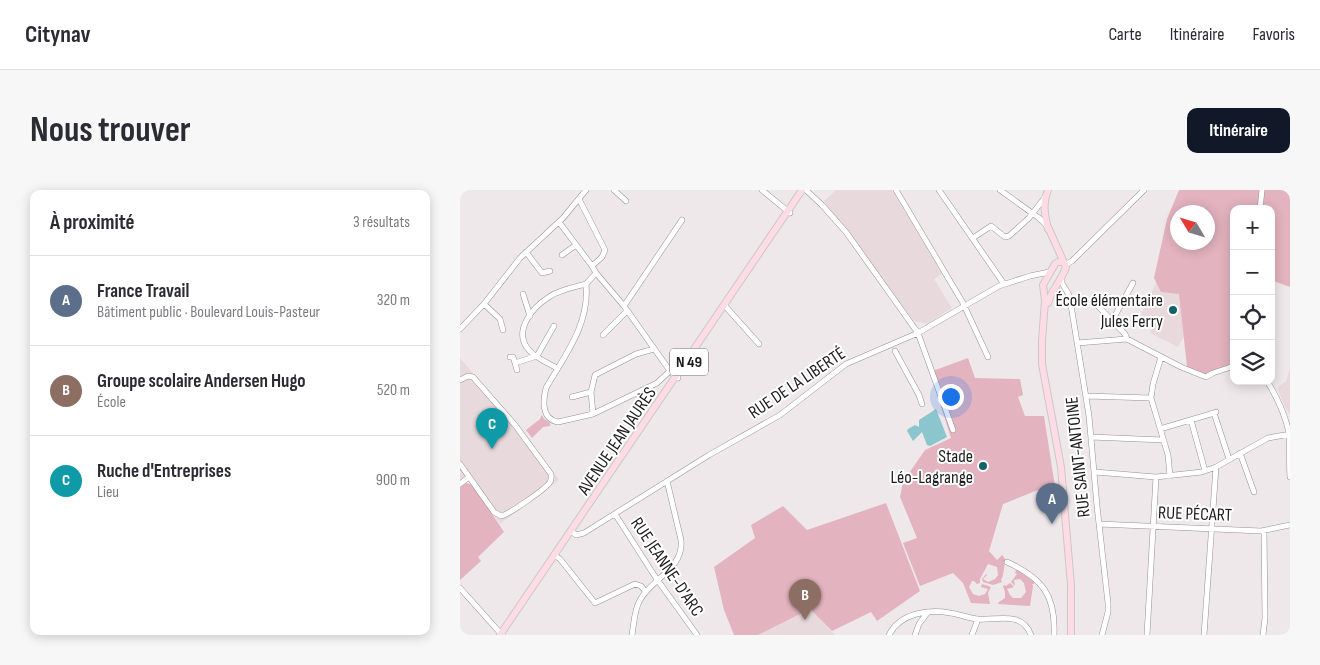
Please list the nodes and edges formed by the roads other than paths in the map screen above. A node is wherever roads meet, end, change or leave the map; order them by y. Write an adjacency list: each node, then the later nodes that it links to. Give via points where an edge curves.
1 (586, 190): 11 (street)
2 (614, 190): 12 (street)
3 (762, 190): 15 (street)
4 (805, 190): 15 (main road, AVENUE JEAN JAURÈS / N 49); 51 (street, via 846,232)
5 (896, 190): 42 (street)
6 (939, 190): 20 (street)
7 (1000, 190): 16 (street)
8 (1144, 190): 25 (street, via 1072,261)
9 (1262, 190): 13 (street)
10 (1047, 192): 14 (main road); 16 (street)
11 (579, 199): 18 (street); 26 (street, via 605,250)
12 (626, 201)
13 (1260, 205)
14 (1044, 208): 16 (street); 19 (main road)
15 (789, 212): 32 (main road, AVENUE JEAN JAURÈS / N 49)
16 (1033, 214): 19 (street); 20 (street, via 1007,237 991,226)
17 (682, 220): 44 (street)
18 (559, 222): 21 (street); 22 (street)
19 (1048, 227): 24 (main road, via 1057,256); 25 (main road)
20 (973, 238): 35 (street)
21 (576, 245): 23 (street); 26 (street)
22 (526, 252): 27 (street, via 542,273); 41 (street)
23 (562, 255)
24 (1055, 264): 25 (main road); 28 (main road)
25 (1064, 264): 31 (main road)
26 (592, 266): 29 (street)
27 (550, 271)
28 (1049, 272): 30 (street, RUE DE LA LIBERTÉ); 36 (main road)
29 (596, 273): 34 (street); 44 (street)
30 (1034, 275): 35 (street, RUE DE LA LIBERTÉ); 36 (street, via 1040,278)
31 (1061, 279): 37 (main road); 38 (street, RUE SAINT-ANTOINE)
32 (741, 281): 43 (main road, AVENUE JEAN JAURÈS / N 49); 67 (main road, AVENUE JEAN JAURÈS / N 49)
33 (1133, 283): 47 (street)
34 (586, 284): 46 (street, via 549,297); 64 (street, via 579,332)
35 (1004, 284): 42 (street, RUE DE LA LIBERTÉ)
36 (1043, 289): 37 (main road, via 1047,294); 45 (main road)
37 (1052, 292): 38 (street, via 1059,289); 45 (main road)
38 (1068, 292): 54 (street, RUE SAINT-ANTOINE)
39 (523, 294): 46 (street)
40 (1095, 303): 47 (street)
41 (484, 304): 49 (street); 50 (street, via 500,319)
42 (964, 306): 51 (street, RUE DE LA LIBERTÉ); 60 (street)
43 (726, 307): 55 (street); 67 (main road, AVENUE JEAN JAURÈS / N 49)
44 (625, 309): 52 (street); 56 (street)
45 (1045, 314): 105 (main road, via 1042,364 1061,467)
46 (530, 316): 58 (street, via 524,324 523,336 527,347)
47 (1112, 321): 53 (street)
48 (554, 326): 58 (street)
49 (460, 329)
50 (503, 330)
51 (918, 333): 78 (street); 92 (street, RUE DE LA LIBERTÉ, via 840,368 791,407)
52 (603, 335)
53 (1127, 339): 54 (street); 61 (street)
54 (1077, 343): 71 (street, RUE SAINT-ANTOINE)
55 (759, 344)
56 (654, 349): 66 (street); 70 (street, via 636,354 595,375)
57 (895, 351): 74 (street)
58 (537, 356): 62 (street); 64 (street)
59 (510, 357): 62 (street)
60 (988, 357)
61 (1161, 357): 63 (street, via 1206,377); 73 (street)
62 (515, 363): 65 (street)
63 (1230, 367)
64 (558, 368): 75 (street, via 546,388 544,398 548,417 555,422)
65 (518, 370)
66 (670, 370): 67 (street); 75 (street, via 657,383)
67 (677, 377): 101 (main road, AVENUE JEAN JAURÈS / N 49)
68 (460, 380): 89 (street, via 473,377 515,425 551,474 545,487 501,516 494,512)
69 (1269, 385): 79 (street)
70 (591, 392): 72 (street); 75 (street)
71 (1086, 396): 73 (street); 80 (street, RUE SAINT-ANTOINE)
72 (572, 397)
73 (1151, 398): 77 (street)
74 (922, 404)
75 (593, 414)
76 (1191, 420): 77 (street); 83 (street, via 1215,413); 86 (street)
77 (1160, 429): 81 (street)
78 (953, 430)
79 (1290, 434): 82 (street, via 1268,438); 91 (street)
80 (1091, 438): 81 (street); 87 (street, RUE SAINT-ANTOINE)
81 (1163, 440): 88 (street)
82 (1240, 453): 83 (street); 94 (street)
83 (1230, 459): 85 (street)
84 (460, 464): 89 (street)
85 (1216, 467): 86 (street); 99 (street)
86 (1205, 471): 88 (street)
87 (1095, 472): 90 (street); 96 (street, RUE SAINT-ANTOINE)
88 (1170, 476): 90 (street)
89 (469, 477): 93 (street)
90 (1156, 477): 98 (street)
91 (1290, 477)
92 (667, 481): 95 (street, RUE DE LA LIBERTÉ); 104 (street, via 682,546 674,564)
93 (460, 484)
94 (1254, 492)
95 (615, 514): 101 (street, RUE DE LA LIBERTÉ, via 584,533); 104 (street, RUE JEANNE-D'ARC)
96 (1099, 524): 98 (street, RUE PÉCART); 120 (street, RUE SAINT-ANTOINE, via 1108,612)
97 (1290, 525): 100 (street, RUE PÉCART)
98 (1154, 527): 99 (street, RUE PÉCART); 121 (street)
99 (1210, 529): 100 (street, RUE PÉCART); 122 (street)
100 (1264, 531): 123 (street)
101 (572, 532): 102 (main road, AVENUE JEAN JAURÈS / N 49)
102 (556, 556): 107 (street, via 595,603 635,584); 110 (main road, AVENUE JEAN JAURÈS / N 49)
103 (1006, 562): 117 (street, via 1029,573 1046,591 1054,611)
104 (658, 581): 107 (street); 112 (street, RUE JEANNE-D'ARC)
105 (1070, 585): 118 (main road); 119 (main road)
106 (460, 588): 110 (street)
107 (646, 592): 111 (street, via 638,606)
108 (928, 612): 109 (street); 113 (street, via 899,622); 114 (street)
109 (978, 619): 115 (street); 116 (street, via 1014,619 1025,624)
110 (502, 635)
111 (632, 635)
112 (697, 635)
113 (889, 635)
114 (915, 635)
115 (972, 635)
116 (1031, 635)
117 (1054, 635)
118 (1072, 635)
119 (1076, 635)
120 (1102, 635)
121 (1147, 635)
122 (1204, 635)
123 (1263, 635)

